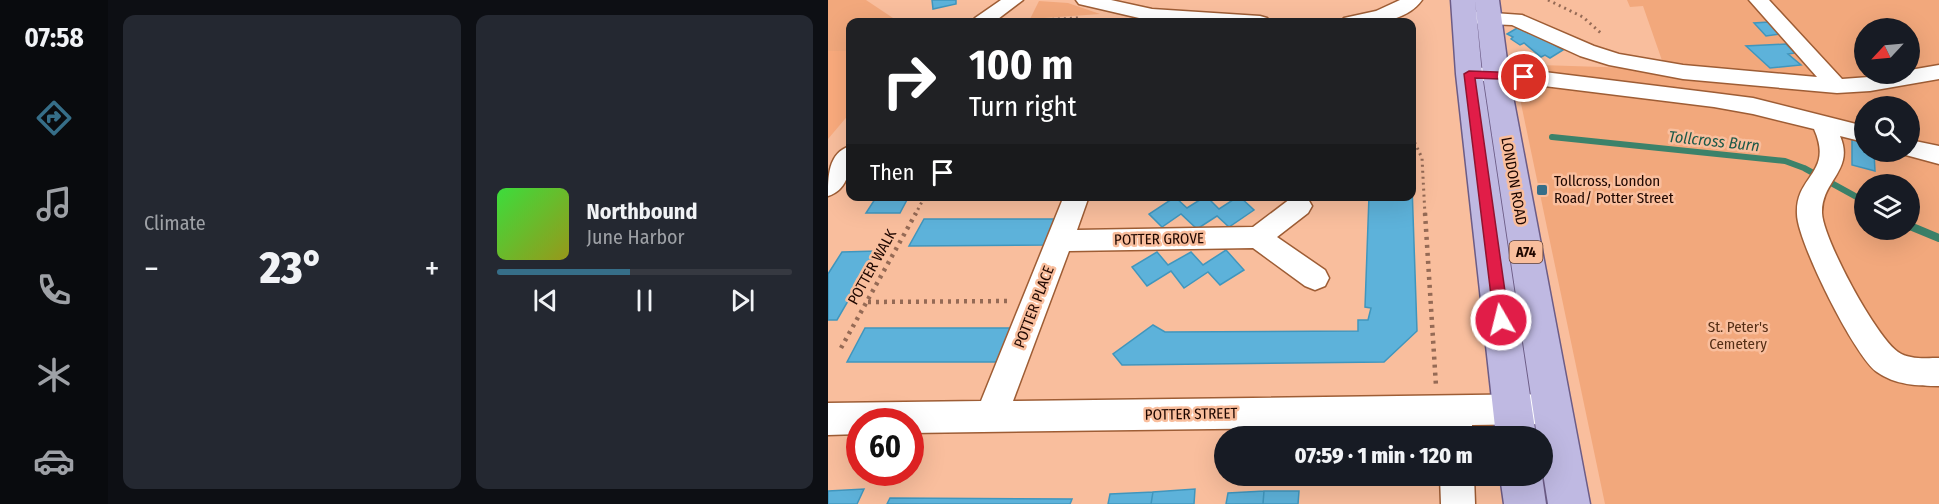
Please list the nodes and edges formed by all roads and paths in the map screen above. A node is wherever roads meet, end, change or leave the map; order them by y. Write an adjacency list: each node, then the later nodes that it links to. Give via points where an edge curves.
1 (1013, 0): 8 (street)
2 (1086, 0): 9 (street, via 1152,15)
3 (1244, 0): 10 (street)
4 (1412, 0): 11 (street)
5 (1548, 0): 12 (path, via 1583,17 1625,53)
6 (1760, 0): 15 (street)
7 (1475, 8): 12 (street, via 1515,19 1587,51); 14 (main road, LONDON ROAD / A74)
8 (988, 18)
9 (1194, 18)
10 (1237, 18)
11 (1375, 18)
12 (1626, 62): 15 (street, via 1732,78)
13 (1939, 72): 15 (street)
14 (1483, 75): 16 (street, via 1714,100); 33 (main road, LONDON ROAD / A74); 37 (main road, LONDON ROAD / A74)
15 (1837, 86)
16 (1822, 122): 17 (street); 32 (street, via 1833,153 1809,208 1811,227 1865,338 1884,361 1906,371)
17 (1854, 131)
18 (1416, 145): 36 (path, via 1422,158)
19 (1920, 150): 20 (street)
20 (1939, 155)
21 (846, 161): 22 (street)
22 (828, 186)
23 (922, 201): 30 (path, POTTER WALK)
24 (1075, 201): 27 (street, POTTER PLACE)
25 (1299, 206): 26 (street)
26 (1258, 237): 27 (street, POTTER GROVE); 28 (street)
27 (1060, 241): 29 (street, POTTER PLACE)
28 (1315, 278)
29 (1037, 300): 30 (path); 34 (street, POTTER PLACE)
30 (867, 302): 31 (path, POTTER WALK)
31 (841, 348)
32 (1939, 372)
33 (1553, 409): 37 (street, POTTER STREET); 42 (main road, LONDON ROAD / A74)
34 (991, 417): 35 (street, POTTER STREET); 36 (street, POTTER STREET)
35 (828, 419)
36 (1449, 419): 37 (street, POTTER STREET)
37 (1515, 423)
38 (1457, 486): 40 (street)
39 (1522, 486): 41 (main road)
40 (1458, 504)
41 (1525, 504)
42 (1569, 504)

